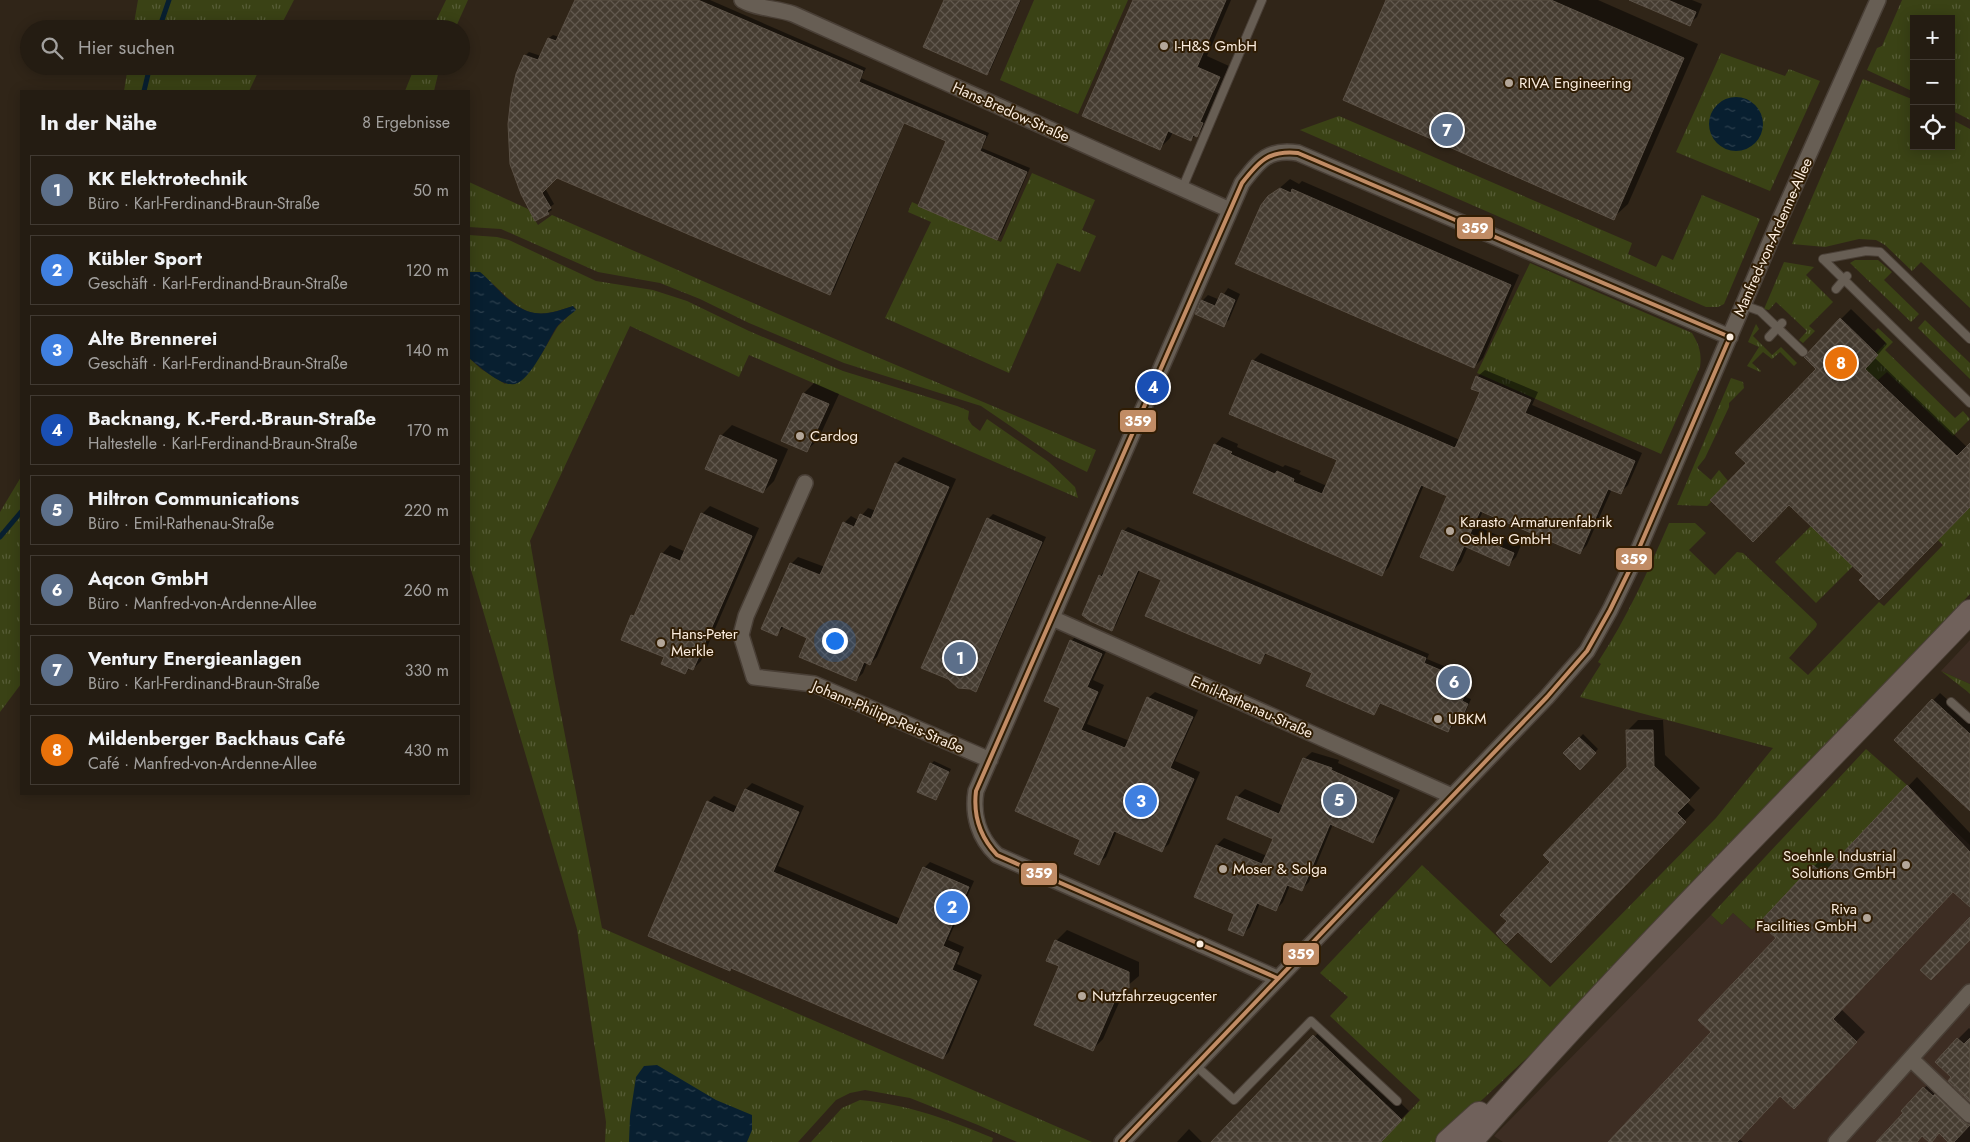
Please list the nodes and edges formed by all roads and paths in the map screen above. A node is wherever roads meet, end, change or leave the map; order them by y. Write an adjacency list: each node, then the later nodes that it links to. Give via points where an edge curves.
1 (742, 0): 5 (street, Hans-Bredow-Straße)
2 (785, 0): 5 (street)
3 (1262, 0): 6 (lane)
4 (1878, 0): 10 (street, Manfred-von-Ardenne-Allee)
5 (793, 14): 6 (street, Hans-Bredow-Straße)
6 (1182, 189): 7 (street, Hans-Bredow-Straße)
7 (1230, 210): 12 (street, via 1242,183 1257,163 1273,153 1298,153); 19 (street)
8 (1845, 278): 9 (lane); 14 (lane, via 1823,259 1866,250 1880,252); 16 (lane)
9 (1836, 289)
10 (1743, 305): 11 (lane, via 1760,311); 12 (street, Manfred-von-Ardenne-Allee)
11 (1780, 325): 13 (lane); 15 (lane)
12 (1730, 337): 23 (street, Manfred-von-Ardenne-Allee, via 1631,567 1587,651)
13 (1769, 337)
14 (1970, 339)
15 (1804, 352)
16 (1970, 404)
17 (804, 483): 22 (street, Johann-Philipp-Reis-Straße, via 746,616 741,636 754,677 814,684)
18 (1970, 612): 26 (main road)
19 (1052, 618): 22 (street); 23 (street, Emil-Rathenau-Straße)
20 (1951, 702): 21 (lane)
21 (1970, 719)
22 (990, 760): 24 (street, via 976,791 974,804 982,834 997,855)
23 (1452, 796): 24 (street, Manfred-von-Ardenne-Allee)
24 (1277, 978): 28 (street, Manfred-von-Ardenne-Allee)
25 (1970, 992): 27 (street)
26 (1542, 1058): 32 (main road); 33 (main road)
27 (1911, 1059): 30 (street); 34 (street)
28 (1195, 1065): 29 (lane, via 1234,1100 1311,1021); 31 (street, Manfred-von-Ardenne-Allee)
29 (1397, 1101)
30 (1970, 1115)
31 (1122, 1142)
32 (1448, 1142)
33 (1470, 1142)
34 (1836, 1142)

